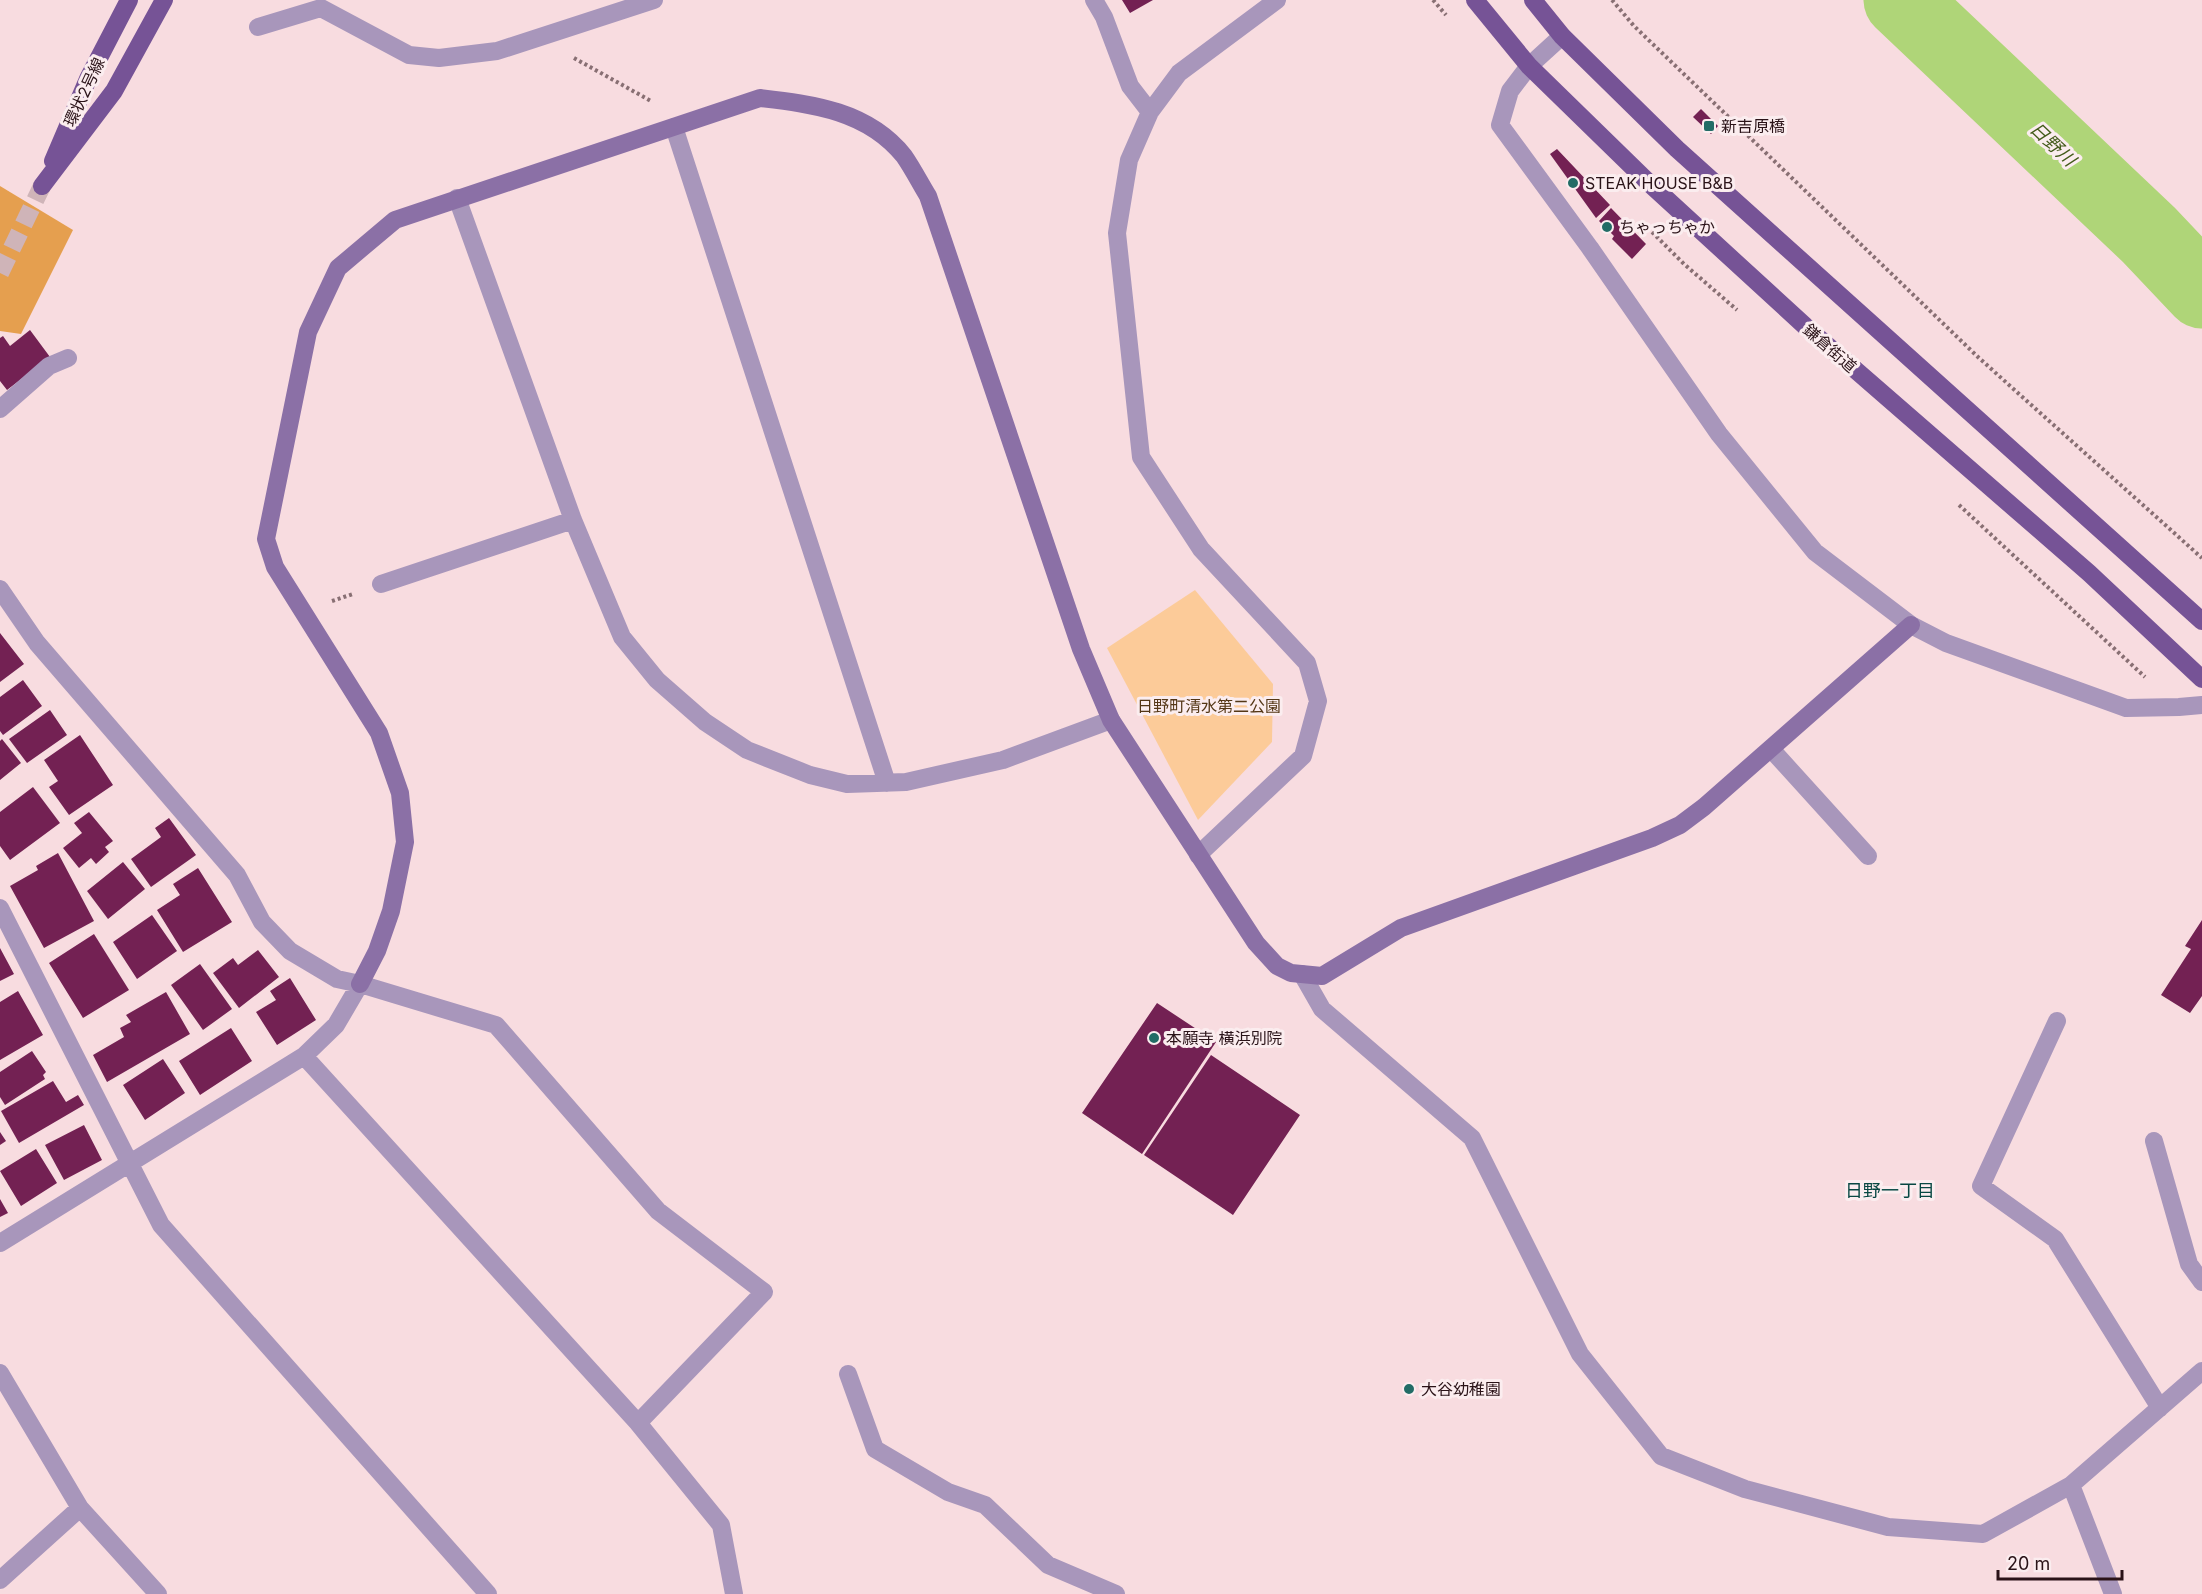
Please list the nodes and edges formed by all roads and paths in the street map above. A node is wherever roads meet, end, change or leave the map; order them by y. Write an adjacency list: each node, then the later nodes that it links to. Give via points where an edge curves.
1 (129, 0): 2 (main road, 環状2号線, via 88,79 42,186 114,92)
2 (164, 0)
3 (654, 0): 11 (street)
4 (1094, 0): 13 (street, via 1130,86)
5 (1277, 0): 13 (street, via 1179,73)
6 (1475, 0): 12 (main road, 鎌倉街道)
7 (1533, 0): 10 (main road)
8 (1612, 0): 19 (path, via 1634,26 1979,358)
9 (258, 27): 11 (street, via 321,8 409,55 439,58 497,51)
10 (1562, 36): 12 (street); 23 (main road, via 1685,157)
11 (538, 37): 14 (path)
12 (1529, 66): 24 (street, via 1510,91 1500,125 1719,434 1815,552); 25 (main road, 鎌倉街道, via 1805,326 2089,573)
13 (1150, 112): 30 (street, via 1129,160 1117,232 1141,457 1201,549 1307,663 1318,701 1304,756)
14 (681, 124): 15 (street); 27 (street, via 760,98 810,104 865,122 903,156 928,196 1081,650); 29 (street)
15 (457, 198): 18 (street); 22 (street, via 394,220 338,268 308,332 266,540 275,567)
16 (68, 358): 17 (street, via 49,366)
17 (0, 409)
18 (573, 520): 20 (street); 29 (street, via 622,637 657,680 705,722 747,750 810,776 847,784)
19 (2202, 558)
20 (381, 584): 22 (path)
21 (0, 589): 34 (street, via 37,643 237,875 262,922 290,951 337,980)
22 (302, 611): 34 (street, via 379,733 400,793 405,842 392,911)
23 (2202, 621)
24 (1911, 625): 26 (street, via 1946,643 2127,708); 28 (street)
25 (2202, 679)
26 (2202, 705)
27 (1111, 720): 29 (street, via 1003,760); 30 (street)
28 (1771, 749): 31 (street); 33 (street, via 1680,825 1401,928 1322,976)
29 (887, 783)
30 (1197, 855): 33 (street, via 1256,943 1277,966)
31 (1868, 856)
32 (0, 908): 38 (street)
33 (1302, 975): 46 (street, via 1322,1009 1472,1138 1580,1354 1661,1456 1745,1489 1888,1527 1983,1534)
34 (360, 984): 36 (street, via 336,1025); 45 (street, via 496,1025 658,1210 764,1292)
35 (2057, 1021): 44 (street, via 1981,1186 2055,1239)
36 (304, 1056): 38 (street); 45 (street)
37 (2154, 1141): 40 (street, via 2189,1264)
38 (131, 1164): 39 (street); 50 (street, via 161,1225)
39 (0, 1243)
40 (2202, 1282)
41 (2202, 1371): 44 (street)
42 (0, 1373): 47 (street)
43 (848, 1374): 52 (street, via 875,1449 948,1492 985,1504 1048,1565)
44 (2160, 1408): 46 (street)
45 (639, 1423): 51 (street, via 721,1525)
46 (2071, 1485): 53 (street)
47 (80, 1508): 48 (street); 49 (street)
48 (0, 1580)
49 (158, 1594)
50 (488, 1594)
51 (734, 1594)
52 (1116, 1594)
53 (2113, 1594)

